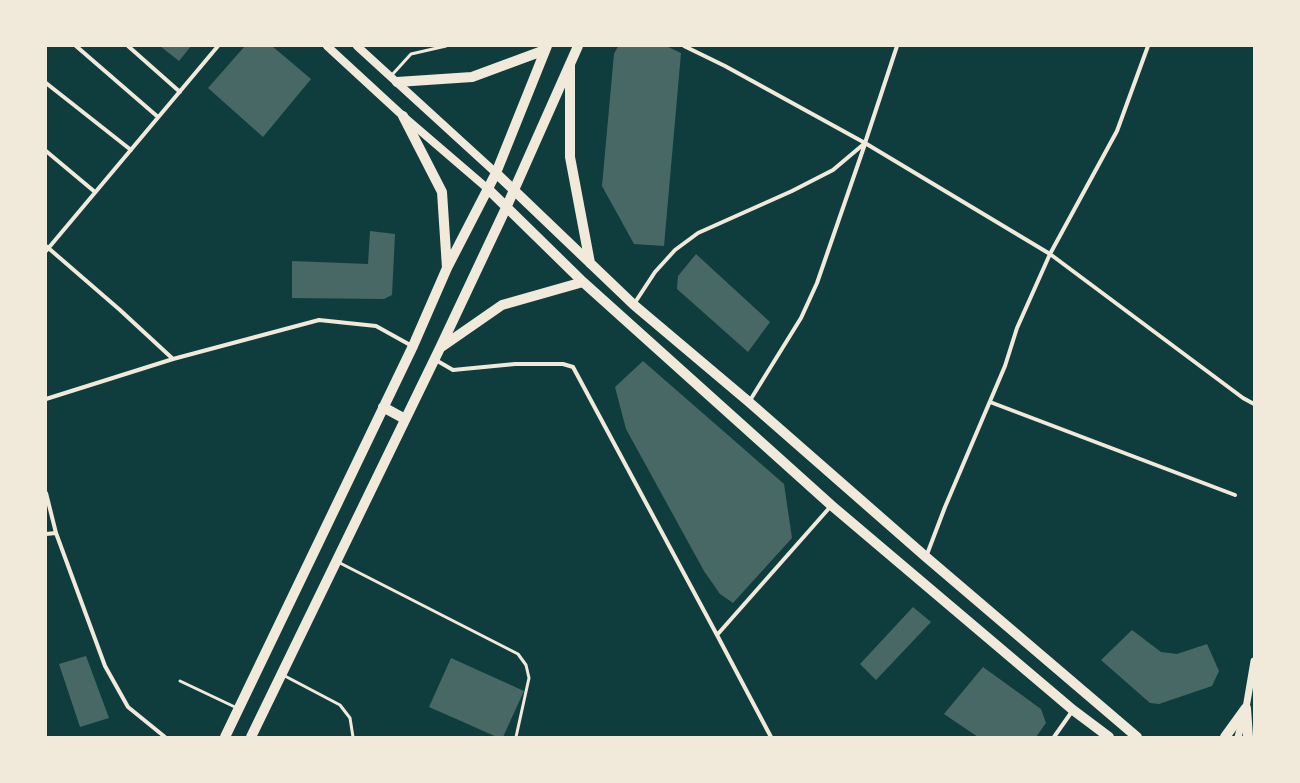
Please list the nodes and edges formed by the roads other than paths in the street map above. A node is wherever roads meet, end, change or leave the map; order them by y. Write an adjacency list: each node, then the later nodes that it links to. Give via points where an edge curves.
1 (76, 46): 17 (street)
2 (128, 46): 15 (street)
3 (218, 46): 15 (street)
4 (328, 46): 16 (main road)
5 (358, 46): 13 (main road)
6 (446, 46): 13 (lane, via 411,54)
7 (578, 46): 12 (main road)
8 (684, 46): 18 (street)
9 (897, 46): 18 (street)
10 (1148, 46): 27 (street, via 1117,131)
11 (546, 48): 13 (main road, via 472,77); 21 (main road)
12 (570, 62): 23 (main road); 28 (main road, via 570,157)
13 (394, 79): 21 (main road)
14 (46, 83): 19 (street)
15 (180, 92): 17 (street)
16 (403, 116): 22 (main road); 29 (main road, via 442,192)
17 (158, 117): 19 (street)
18 (865, 143): 27 (street); 31 (street, via 833,170 698,233 675,250 655,272); 37 (street, via 817,283 801,318)
19 (131, 150): 24 (street)
20 (46, 151): 24 (street)
21 (496, 173): 22 (main road); 23 (main road)
22 (488, 189): 25 (main road); 29 (main road)
23 (514, 190): 25 (main road); 28 (main road)
24 (95, 192): 26 (street)
25 (506, 208): 30 (main road); 33 (main road)
26 (47, 249): 34 (street, via 120,310)
27 (1050, 254): 38 (street, via 1017,328); 39 (street)
28 (590, 263): 31 (main road)
29 (447, 268): 32 (main road)
30 (583, 282): 33 (main road, via 502,305); 44 (main road)
31 (634, 305): 37 (main road)
32 (413, 346): 34 (street, via 376,326 319,320); 40 (main road)
33 (440, 348): 35 (main road)
34 (173, 359): 36 (street)
35 (434, 359): 41 (main road); 49 (street, via 453,370 515,364 563,364 573,367)
36 (46, 399)
37 (749, 402): 47 (main road)
38 (990, 402): 43 (street); 47 (street)
39 (1254, 404)
40 (383, 408): 41 (main road); 54 (main road)
41 (405, 419): 48 (main road)
42 (46, 493): 45 (street)
43 (1235, 495)
44 (831, 505): 49 (street); 55 (main road)
45 (56, 532): 46 (street); 56 (street, via 104,666 128,707)
46 (46, 534)
47 (926, 557): 64 (main road)
48 (336, 561): 51 (main road); 60 (lane, via 518,654 526,665 529,678)
49 (717, 635): 61 (street)
50 (1254, 661): 53 (street)
51 (281, 674): 58 (main road); 59 (lane, via 340,705 350,718)
52 (180, 681): 54 (lane)
53 (1246, 708): 65 (main road); 66 (street); 67 (main road)
54 (239, 709): 57 (main road)
55 (1073, 710): 62 (street); 63 (main road)
56 (165, 737)
57 (225, 737)
58 (251, 737)
59 (353, 737)
60 (516, 737)
61 (771, 737)
62 (1054, 737)
63 (1109, 737)
64 (1138, 737)
65 (1225, 737)
66 (1238, 737)
67 (1248, 737)

